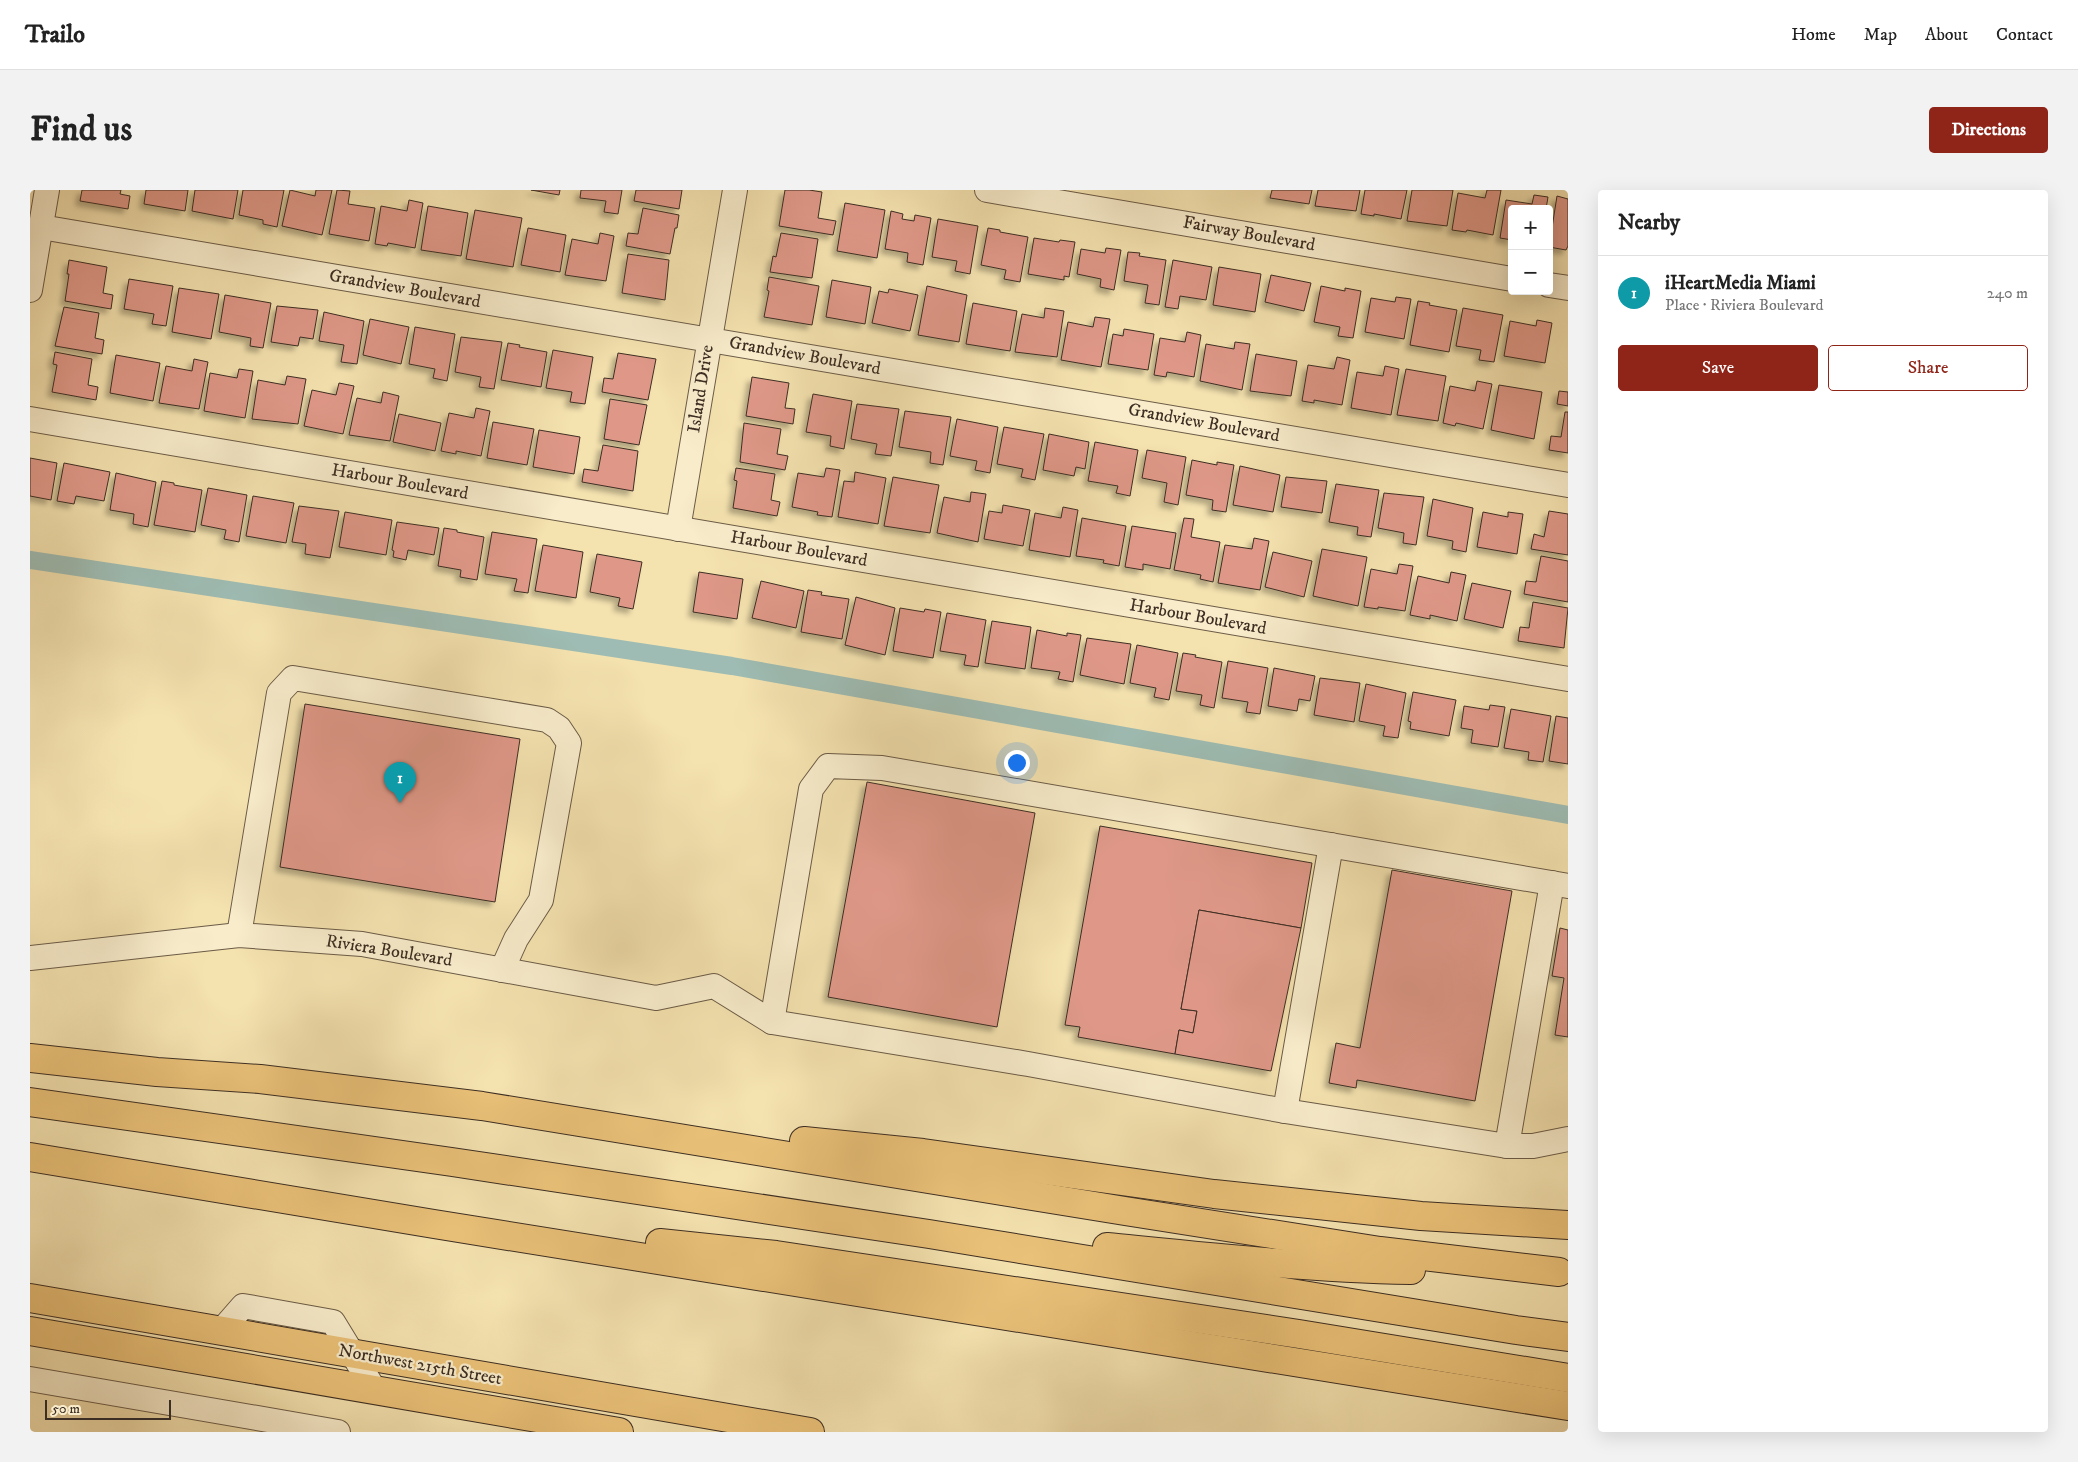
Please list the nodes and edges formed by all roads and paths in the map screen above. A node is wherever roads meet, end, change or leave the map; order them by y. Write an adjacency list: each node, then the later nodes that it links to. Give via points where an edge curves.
1 (48, 190): 4 (street)
2 (735, 190): 9 (street, Island Drive)
3 (987, 190): 5 (street, Fairway Boulevard)
4 (41, 227): 6 (street); 9 (street, Grandview Boulevard)
5 (1508, 278)
6 (31, 283)
7 (1553, 286): 8 (street)
8 (1568, 288)
9 (709, 340): 11 (street, Grandview Boulevard); 12 (street, Island Drive)
10 (30, 419): 12 (street, Harbour Boulevard)
11 (1568, 484)
12 (678, 529): 13 (street, Harbour Boulevard)
13 (1568, 679)
14 (1330, 845): 15 (street); 19 (street, via 882,768 828,766 811,789); 23 (street)
15 (1560, 884): 25 (street)
16 (239, 935): 17 (street, Riviera Boulevard); 18 (street, Riviera Boulevard, via 362,944); 18 (street, via 279,693 293,678 547,720 559,728 569,743 541,900 516,939)
17 (30, 958)
18 (502, 970): 19 (street, Riviera Boulevard, via 656,998 714,986)
19 (772, 1022): 23 (street)
20 (30, 1058): 22 (main road, via 157,1072 260,1078)
21 (30, 1102): 29 (main road)
22 (482, 1106): 28 (main road, via 923,1153 1224,1195 1421,1216); 30 (main road, via 1380,1251)
23 (1285, 1111): 25 (street)
24 (1568, 1139): 25 (street, via 1533,1146)
25 (1507, 1146)
26 (30, 1157): 27 (main road)
27 (434, 1224): 37 (main road, via 776,1255); 40 (main road)
28 (1568, 1226)
29 (929, 1234): 30 (main road, via 1005,1233 1069,1243 1368,1269); 34 (main road)
30 (1564, 1273)
31 (30, 1298): 32 (main road, Northwest 215th Street)
32 (222, 1330): 35 (main road, via 212,1343 204,1347); 36 (main road, Northwest 215th Street)
33 (30, 1331): 35 (main road, Northwest 215th Street)
34 (1568, 1337)
35 (160, 1352): 39 (main road, Northwest 215th Street)
36 (354, 1354): 39 (street); 43 (main road, Northwest 215th Street)
37 (1568, 1378)
38 (30, 1379): 41 (street)
39 (374, 1389): 42 (main road, Northwest 215th Street)
40 (1568, 1406)
41 (338, 1432)
42 (619, 1432)
43 (810, 1432)

